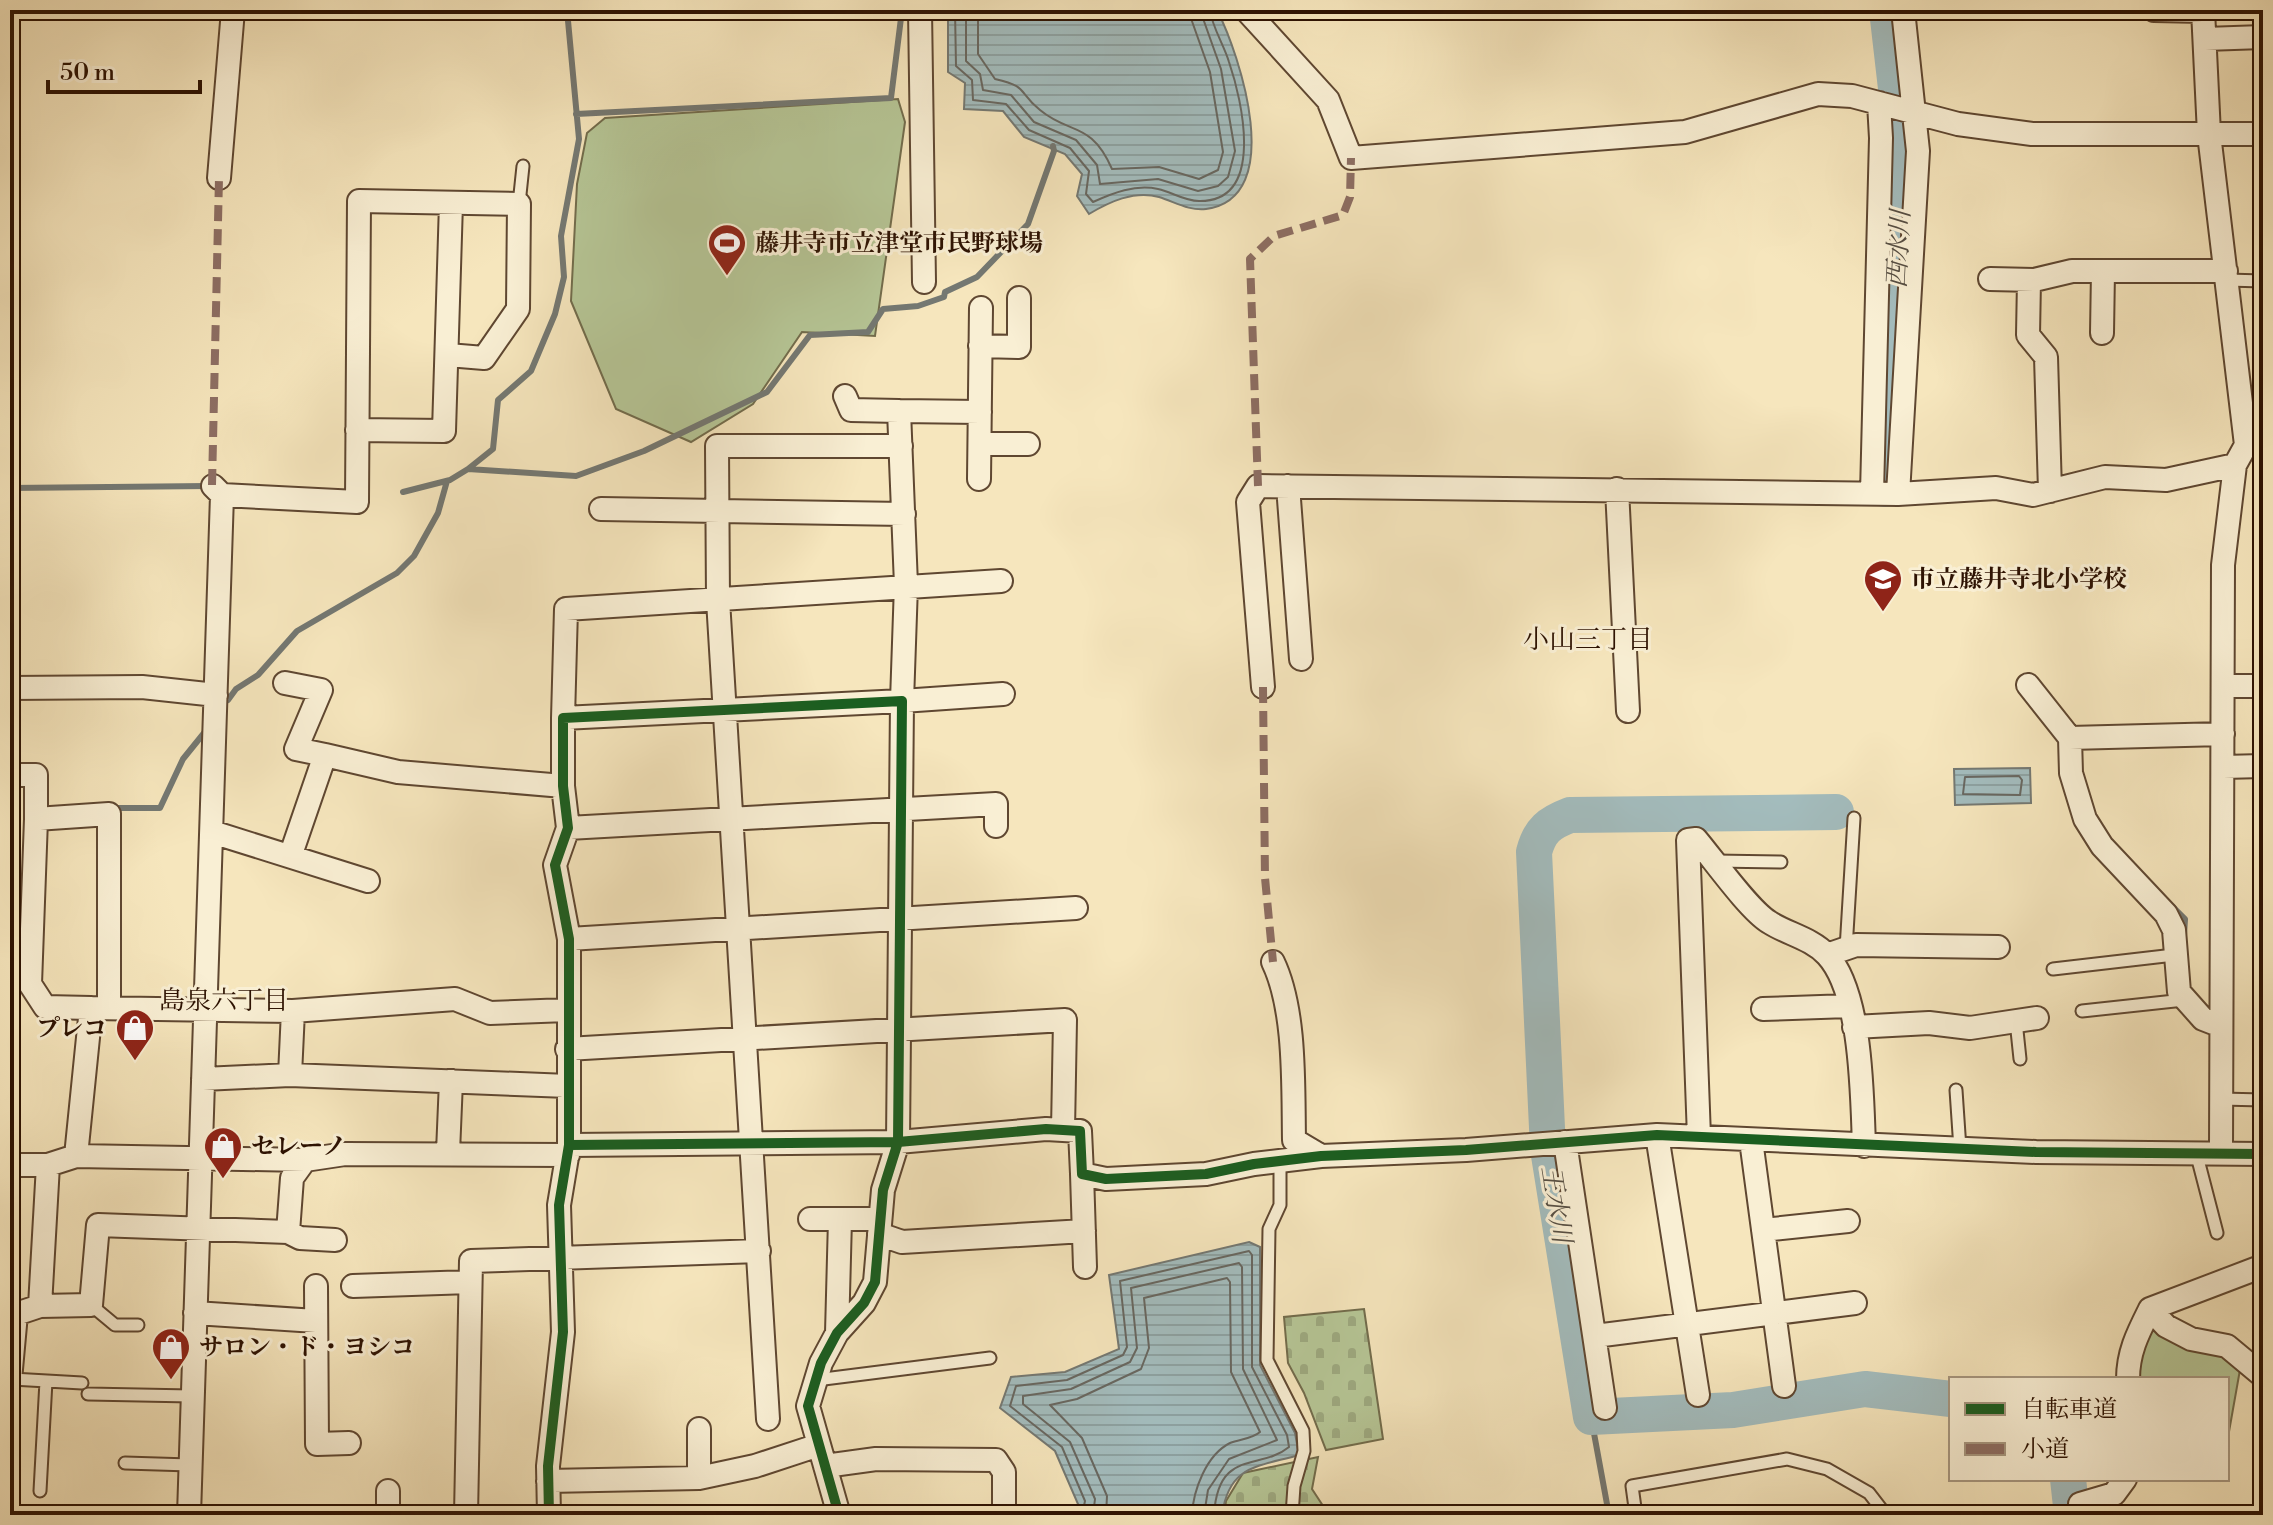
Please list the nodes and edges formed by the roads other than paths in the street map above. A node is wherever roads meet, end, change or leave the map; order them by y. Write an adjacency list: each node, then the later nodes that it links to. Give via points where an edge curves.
1 (233, 10): 14 (street)
2 (920, 10): 22 (street)
3 (1246, 10): 9 (street, via 1328,100 1351,158 1685,132 1818,94)
4 (1903, 10): 10 (street)
5 (2154, 10): 6 (street)
6 (2203, 11): 8 (street)
7 (2263, 37): 8 (street)
8 (2205, 39): 11 (street)
9 (1879, 103): 10 (street); 40 (street)
10 (1917, 115): 11 (street, via 2032,134); 41 (street)
11 (2209, 134): 12 (street); 18 (street)
12 (2263, 134)
13 (523, 166): 16 (lane)
14 (219, 178)
15 (451, 203): 16 (street); 27 (street); 31 (street, via 359,201)
16 (519, 204): 27 (street, via 518,309 484,358)
17 (2103, 271): 18 (street); 20 (street); 25 (street)
18 (2226, 275): 21 (lane); 35 (street)
19 (1990, 279): 20 (street)
20 (2029, 280): 39 (street, via 2028,335 2046,357)
21 (2263, 281)
22 (924, 282)
23 (1019, 298): 26 (street, via 1019,347)
24 (981, 308): 26 (street)
25 (2102, 333)
26 (980, 346): 30 (street)
27 (448, 355): 31 (street, via 444,431)
28 (845, 396): 29 (street, via 851,410)
29 (899, 411): 30 (street); 34 (street)
30 (980, 412): 32 (street)
31 (357, 430): 56 (street, via 357,502 217,490)
32 (980, 444): 33 (street); 36 (street)
33 (1028, 444)
34 (901, 446): 43 (street, via 717,446); 44 (street)
35 (2248, 452): 39 (street, via 2166,480 2105,477); 51 (street, via 2223,565)
36 (979, 479)
37 (1288, 486): 38 (street); 48 (street); 53 (street, via 1258,486 1248,502)
38 (1617, 489): 40 (street); 59 (street)
39 (2050, 491): 41 (street, via 2033,495 1996,488)
40 (1872, 493): 41 (street)
41 (1898, 494)
42 (601, 509): 43 (street)
43 (718, 512): 44 (street); 47 (street)
44 (904, 514): 46 (street)
45 (1001, 581): 46 (street)
46 (906, 585): 47 (street); 57 (street)
47 (718, 600): 58 (street); 60 (street, via 566,609)
48 (1301, 659)
49 (285, 683): 63 (street, via 321,690 296,749)
50 (2028, 685): 62 (street)
51 (2223, 686): 52 (street); 61 (street)
52 (2263, 686)
53 (1263, 687)
54 (10, 688): 56 (street, via 142,687)
55 (1003, 694): 57 (street)
56 (216, 695): 74 (street)
57 (902, 701): 58 (street); 68 (street)
58 (727, 711): 60 (street); 69 (street)
59 (1628, 711)
60 (563, 718): 67 (street)
61 (2223, 734): 62 (street); 65 (street)
62 (2070, 738): 87 (street, via 2071,773 2085,819 2102,846 2166,914 2174,930)
63 (325, 755): 67 (street, via 398,772); 75 (street)
64 (2263, 766): 65 (street)
65 (2223, 767): 99 (street)
66 (10, 775): 71 (street, via 36,775)
67 (563, 786): 73 (street)
68 (899, 811): 69 (street); 72 (street, via 996,804); 82 (street)
69 (730, 818): 73 (street); 83 (street)
70 (1854, 818): 86 (lane)
71 (36, 819): 79 (street); 91 (street, via 109,814)
72 (996, 826)
73 (568, 828): 84 (street, via 555,865)
74 (212, 832): 75 (street); 94 (street)
75 (291, 854): 78 (street)
76 (1715, 861): 77 (lane); 86 (street, via 1766,921); 113 (street, via 1696,839 1688,840)
77 (1781, 862)
78 (368, 881)
79 (33, 903): 80 (street); 91 (street, via 30,984 45,1007)
80 (10, 907)
81 (1076, 908): 82 (street)
82 (898, 918): 83 (street); 100 (street)
83 (736, 928): 84 (street); 101 (street)
84 (569, 939): 93 (street)
85 (1998, 947): 86 (street, via 1856,945)
86 (1837, 952): 97 (street)
87 (2174, 955): 89 (lane); 90 (street)
88 (1273, 962): 127 (street, via 1281,979 1293,1071 1294,1140)
89 (2053, 969)
90 (2184, 1000): 96 (lane); 99 (street, via 2203,1019)
91 (100, 1008): 94 (street); 125 (street)
92 (1763, 1009): 97 (street)
93 (567, 1010): 95 (street, via 490,1013 455,999); 102 (street)
94 (204, 1011): 95 (street); 105 (street)
95 (293, 1011): 104 (street)
96 (2082, 1011)
97 (1851, 1017): 98 (street, via 1970,1028); 118 (street, via 1861,1062)
98 (2027, 1020): 103 (lane)
99 (2221, 1026): 109 (street)
100 (898, 1029): 101 (street); 111 (street, via 1065,1020); 116 (street)
101 (744, 1040): 102 (street); 115 (street)
102 (567, 1049): 107 (street)
103 (2020, 1059)
104 (290, 1075): 105 (street); 106 (street)
105 (203, 1079): 126 (street)
106 (451, 1081): 107 (street); 123 (street)
107 (568, 1086): 120 (street)
108 (1956, 1090): 119 (lane)
109 (2221, 1099): 110 (lane); 122 (street)
110 (2263, 1100)
111 (1063, 1130): 116 (street); 132 (street, via 1080,1131)
112 (1657, 1135): 113 (street); 117 (street); 157 (street)
113 (1699, 1137): 114 (street)
114 (1751, 1140): 118 (street); 137 (street)
115 (750, 1142): 116 (street); 120 (street); 143 (street)
116 (898, 1142): 136 (street, via 883,1190)
117 (1565, 1142): 127 (street); 161 (street)
118 (1864, 1146): 119 (street)
119 (1960, 1149): 121 (street)
120 (568, 1150): 123 (street); 144 (street, via 559,1205)
121 (2196, 1151): 122 (street); 141 (lane)
122 (2221, 1151): 124 (street)
123 (448, 1152): 128 (street)
124 (2263, 1154)
125 (76, 1156): 126 (street); 131 (street)
126 (203, 1156): 128 (street); 138 (street)
127 (1321, 1156): 129 (street)
128 (305, 1160): 140 (street, via 292,1178)
129 (1280, 1161): 132 (street, via 1206,1174 1106,1179); 189 (lane, via 1280,1205 1269,1229 1267,1360 1303,1431)
130 (10, 1165): 131 (street)
131 (48, 1165): 152 (street)
132 (1082, 1174): 139 (street)
133 (810, 1219): 134 (street)
134 (840, 1219): 136 (street); 160 (street)
135 (1848, 1221): 137 (street)
136 (879, 1226): 139 (street, via 902,1242); 160 (street, via 875,1282)
137 (1763, 1230): 154 (street)
138 (199, 1231): 140 (street); 151 (street, via 98,1225); 155 (street)
139 (1084, 1231): 146 (street)
140 (288, 1232): 142 (street)
141 (2217, 1233)
142 (335, 1240)
143 (759, 1251): 144 (street); 172 (street)
144 (560, 1260): 147 (street, via 471,1261); 179 (street, via 563,1332)
145 (2263, 1266): 153 (street)
146 (1085, 1267)
147 (470, 1282): 149 (street); 185 (street)
148 (316, 1286): 156 (street)
149 (353, 1286)
150 (1855, 1303): 154 (street)
151 (91, 1305): 152 (street); 158 (lane, via 115,1325)
152 (40, 1306): 159 (street, via 16,1314)
153 (2150, 1309): 163 (street, via 2166,1326 2191,1339 2227,1346); 164 (street, via 2128,1360)
154 (1774, 1312): 157 (street); 168 (street)
155 (195, 1313): 156 (street); 170 (street)
156 (316, 1321): 174 (street, via 317,1444)
157 (1687, 1324): 161 (street); 169 (street)
158 (138, 1325)
159 (11, 1328): 165 (street)
160 (837, 1333): 166 (street)
161 (1595, 1336): 171 (street)
162 (990, 1358): 166 (lane)
163 (2263, 1376)
164 (2128, 1377)
165 (11, 1380): 167 (lane)
166 (816, 1380): 175 (street, via 808,1406)
167 (46, 1381): 170 (lane); 181 (lane)
168 (1784, 1386)
169 (1698, 1395)
170 (191, 1396): 177 (street)
171 (1605, 1408)
172 (768, 1419)
173 (699, 1429): 178 (street)
174 (349, 1443)
175 (822, 1456): 178 (street); 187 (street); 188 (street, via 996,1460 1004,1472)
176 (125, 1463): 177 (lane)
177 (190, 1465): 183 (street)
178 (699, 1478): 179 (street)
179 (548, 1481): 186 (street)
180 (2124, 1481): 192 (street, via 2114,1494 2080,1504)
181 (40, 1491)
182 (388, 1491): 184 (street)
183 (189, 1515)
184 (388, 1515)
185 (466, 1515)
186 (549, 1515)
187 (838, 1515)
188 (1004, 1515)
189 (1292, 1515)
190 (1636, 1515): 191 (lane, via 1632,1486 1787,1459 1838,1475 1869,1493)
191 (1886, 1515)
192 (2082, 1515)

